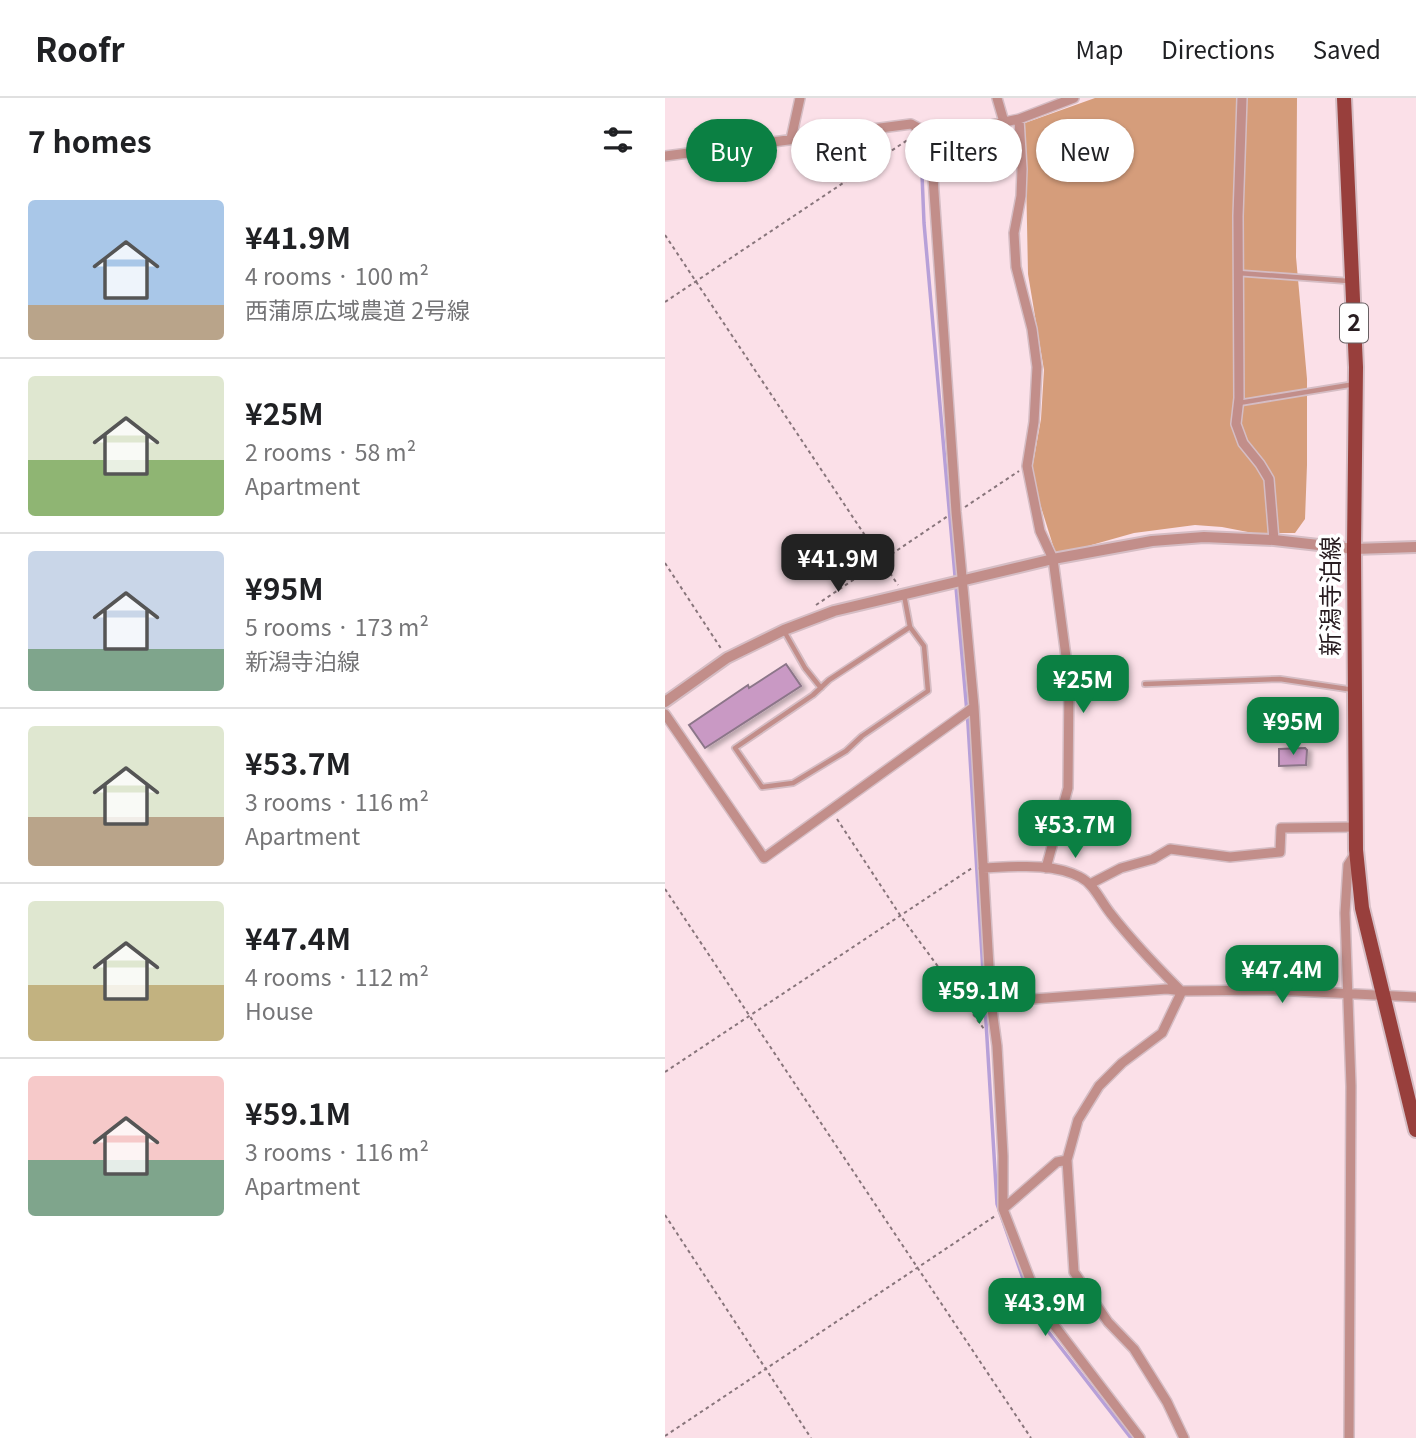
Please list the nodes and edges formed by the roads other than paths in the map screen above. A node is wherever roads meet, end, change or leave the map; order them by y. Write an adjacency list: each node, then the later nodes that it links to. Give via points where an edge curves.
1 (800, 98): 6 (street)
2 (996, 98): 7 (street)
3 (1074, 98): 8 (street)
4 (1242, 98): 13 (street)
5 (1345, 98): 14 (main road, 新潟寺泊線 / 2)
6 (795, 119)
7 (1003, 119)
8 (1020, 119)
9 (791, 139): 10 (street)
10 (665, 156)
11 (930, 182): 21 (street)
12 (1022, 182): 20 (street, via 1014,233 1016,267 1037,367 1027,466 1040,531)
13 (1238, 273): 14 (lane); 16 (street)
14 (1353, 282): 15 (main road, 新潟寺泊線 / 2)
15 (1355, 384): 16 (lane); 19 (main road, 新潟寺泊線 / 2)
16 (1238, 403): 17 (street, via 1236,424 1243,443 1269,479)
17 (1274, 540): 19 (street); 20 (street, via 1204,537 1152,541)
18 (1416, 547): 19 (street)
19 (1354, 549): 27 (main road, 新潟寺泊線 / 2)
20 (1053, 559): 21 (street); 34 (street, via 1069,680 1068,788)
21 (963, 580): 22 (street); 29 (street)
22 (904, 594): 23 (lane); 24 (street, via 834,611)
23 (910, 627): 26 (lane); 26 (lane, via 924,646 928,691 793,783 762,787 735,748)
24 (784, 630): 26 (lane); 28 (street, via 727,658)
25 (1145, 684): 27 (lane, via 1280,679)
26 (821, 688)
27 (1355, 690): 31 (main road, 新潟寺泊線 / 2)
28 (665, 702)
29 (974, 707): 30 (street, via 764,858); 33 (street)
30 (665, 714)
31 (1356, 827): 32 (main road, 新潟寺泊線 / 2); 35 (street, via 1282,828 1280,852 1230,857 1170,849)
32 (1356, 850): 37 (street, via 1348,865 1345,913); 38 (main road, 新潟寺泊線 / 2, via 1362,908)
33 (983, 868): 34 (street); 40 (street)
34 (1046, 868): 35 (street, via 1080,876)
35 (1090, 884): 36 (street, via 1132,939)
36 (1182, 991): 37 (street); 40 (street); 42 (street, via 1162,1033 1100,1086 1079,1120)
37 (1347, 994): 38 (street); 46 (street, via 1351,1086)
38 (1385, 997): 39 (street); 41 (main road, 新潟寺泊線 / 2)
39 (1416, 997)
40 (991, 1002): 43 (street)
41 (1416, 1130)
42 (1067, 1160): 43 (street, via 1057,1162); 45 (street, via 1074,1272 1108,1322 1134,1349)
43 (1003, 1209): 44 (street, via 1041,1308)
44 (1140, 1438)
45 (1184, 1438)
46 (1349, 1438)

